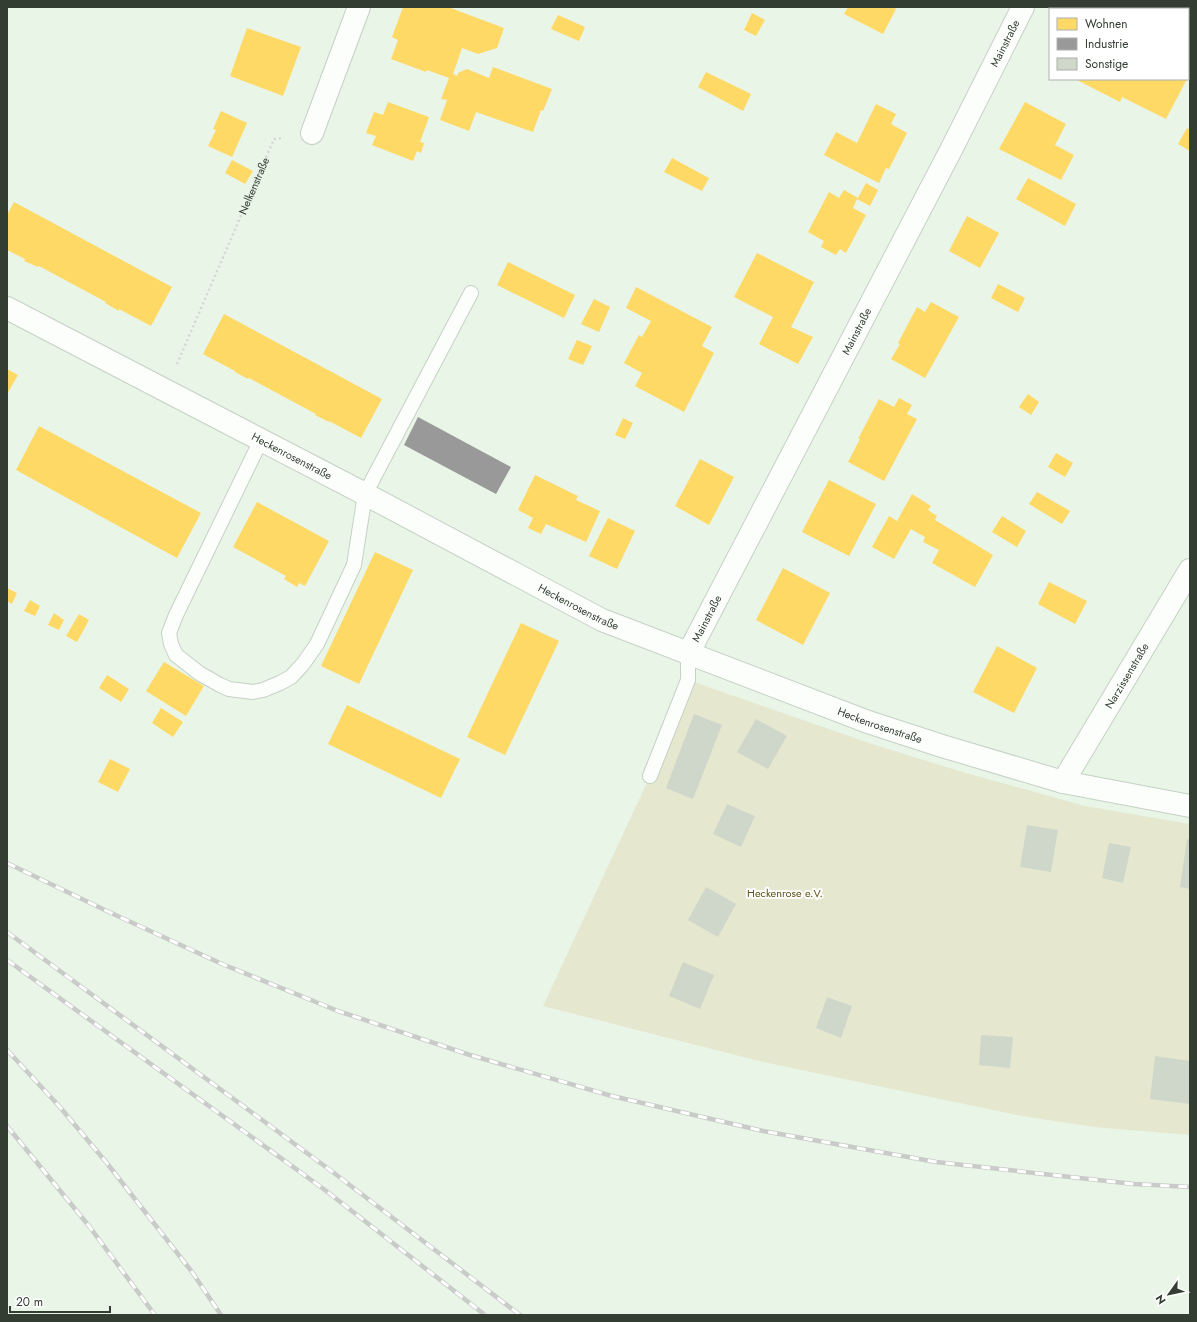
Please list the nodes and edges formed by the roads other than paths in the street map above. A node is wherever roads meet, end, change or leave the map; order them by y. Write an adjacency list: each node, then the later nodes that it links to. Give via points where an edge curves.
1 (359, 7): 3 (street)
2 (1024, 7): 9 (street, Mainstraße)
3 (312, 133)
4 (472, 293): 7 (lane)
5 (7, 308): 6 (street, Heckenrosenstraße)
6 (261, 440): 7 (street, Heckenrosenstraße); 7 (lane, via 169,633 176,655 198,673 220,686 240,691 263,690 291,677 303,664 317,644 354,565)
7 (365, 494): 9 (street, Heckenrosenstraße, via 602,620)
8 (1190, 570): 11 (street, Narzissenstraße)
9 (688, 654): 10 (lane, via 688,680); 11 (street, Heckenrosenstraße, via 868,722)
10 (650, 776)
11 (1063, 782): 12 (street, Heckenrosenstraße)
12 (1190, 806)

